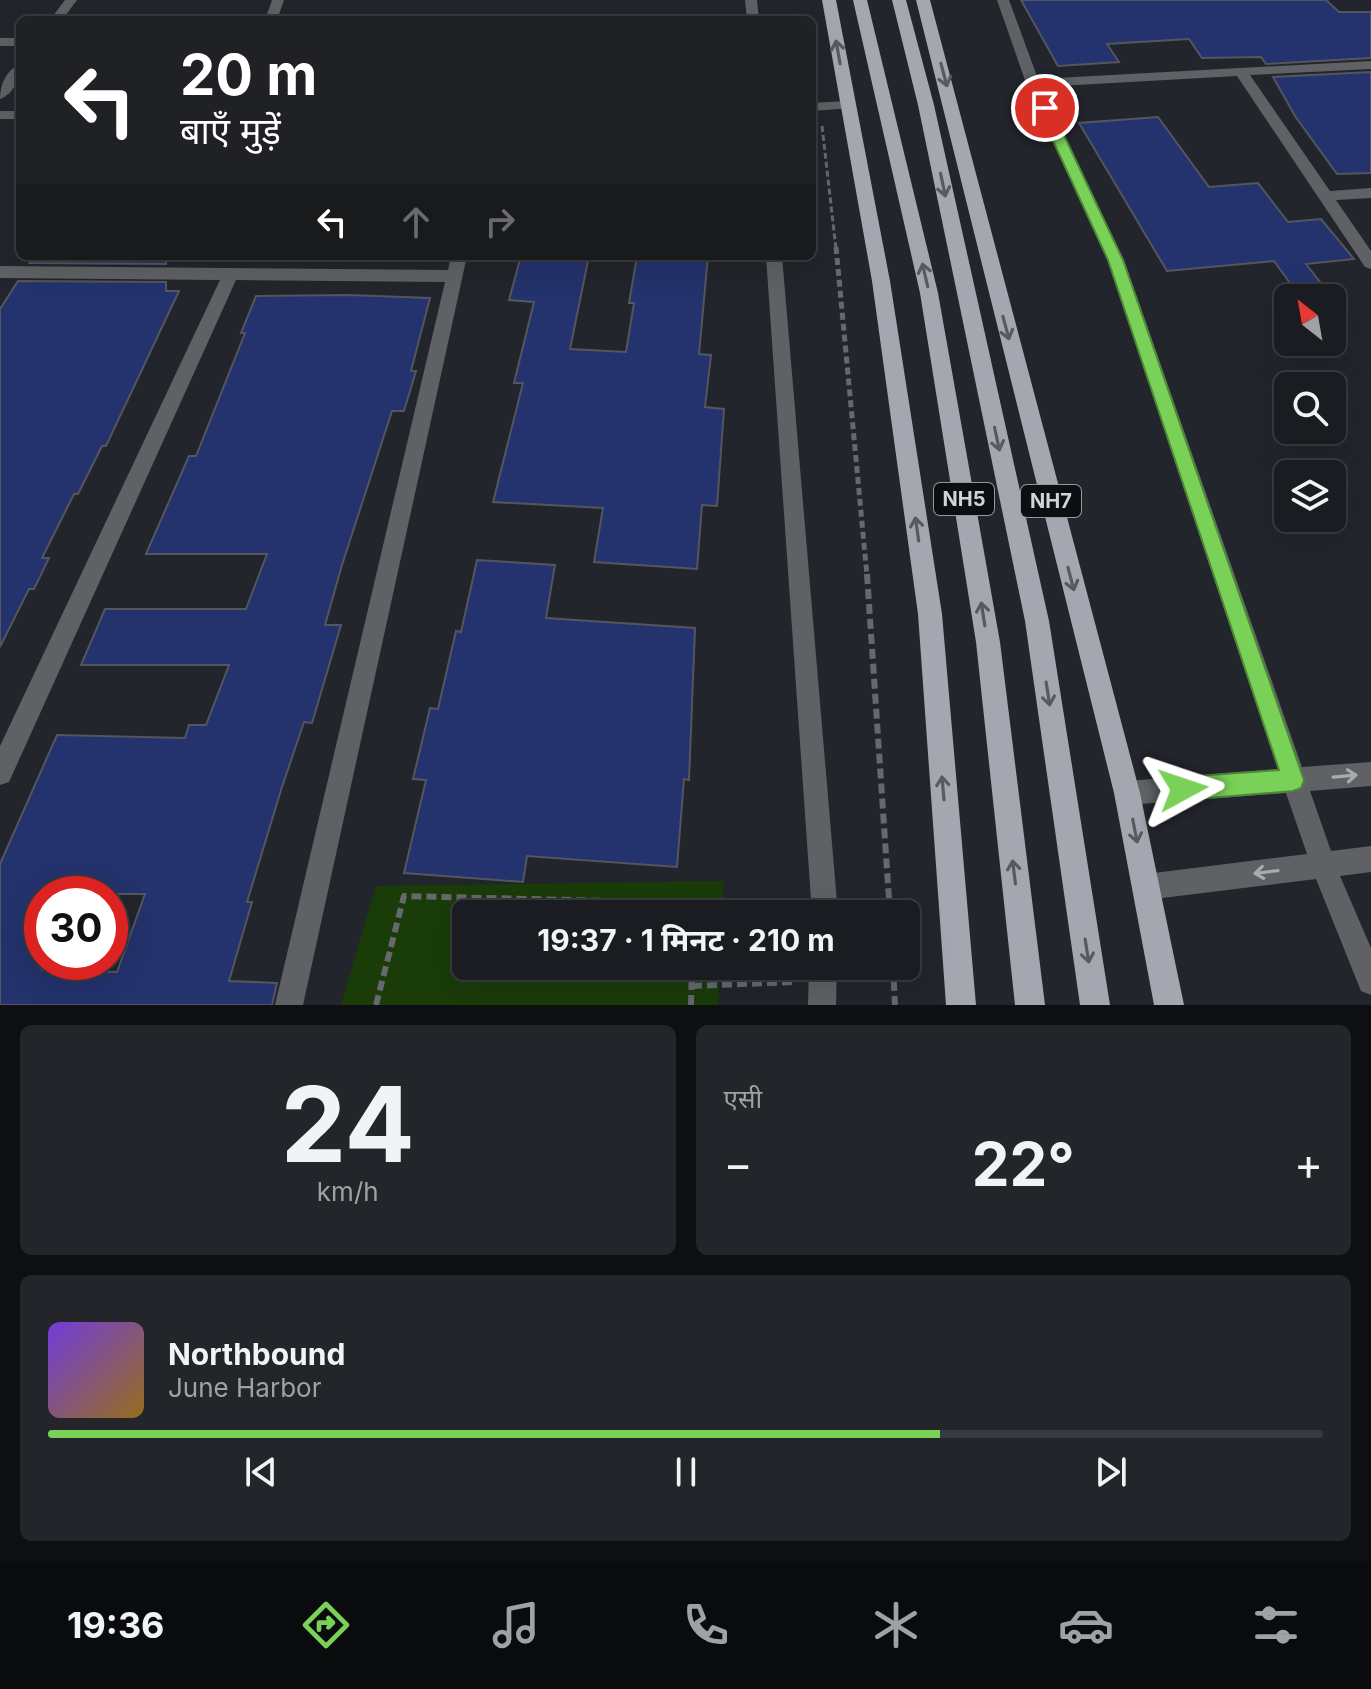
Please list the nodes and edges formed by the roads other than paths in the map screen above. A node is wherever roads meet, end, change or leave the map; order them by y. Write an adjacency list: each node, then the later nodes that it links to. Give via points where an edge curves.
1 (1003, 0): 8 (street)
2 (901, 8): 3 (highway); 31 (highway, NH5, one-way to 31, via 1037,621)
3 (926, 8): 22 (highway, NH7, one-way to 22)
4 (847, 13): 10 (highway, one-way to 4); 30 (highway, NH5, one-way to 4, via 988,642 932,309)
5 (1371, 65): 6 (street)
6 (1240, 71): 8 (street); 13 (street)
7 (16, 73): 9 (street)
8 (1033, 83): 21 (street, via 1116,260)
9 (0, 95)
10 (847, 105): 11 (street); 29 (highway, one-way to 10, via 930,614 881,281)
11 (816, 107)
12 (1371, 193): 13 (street)
13 (1327, 196): 15 (street)
14 (774, 260): 26 (street)
15 (1371, 263)
16 (457, 266): 18 (street); 28 (street)
17 (0, 272): 18 (street)
18 (231, 273): 19 (street)
19 (0, 773)
20 (1371, 774): 21 (street, one-way to 20)
21 (1293, 780): 22 (street); 24 (street)
22 (1127, 793): 25 (highway, NH7, one-way to 25)
23 (1371, 859): 24 (street)
24 (1323, 865): 25 (street, one-way to 25); 27 (street)
25 (1146, 887): 32 (highway, NH7)
26 (824, 900)
27 (1371, 981)
28 (289, 1005)
29 (961, 1005)
30 (1030, 1005)
31 (1095, 1005)
32 (1169, 1005)

